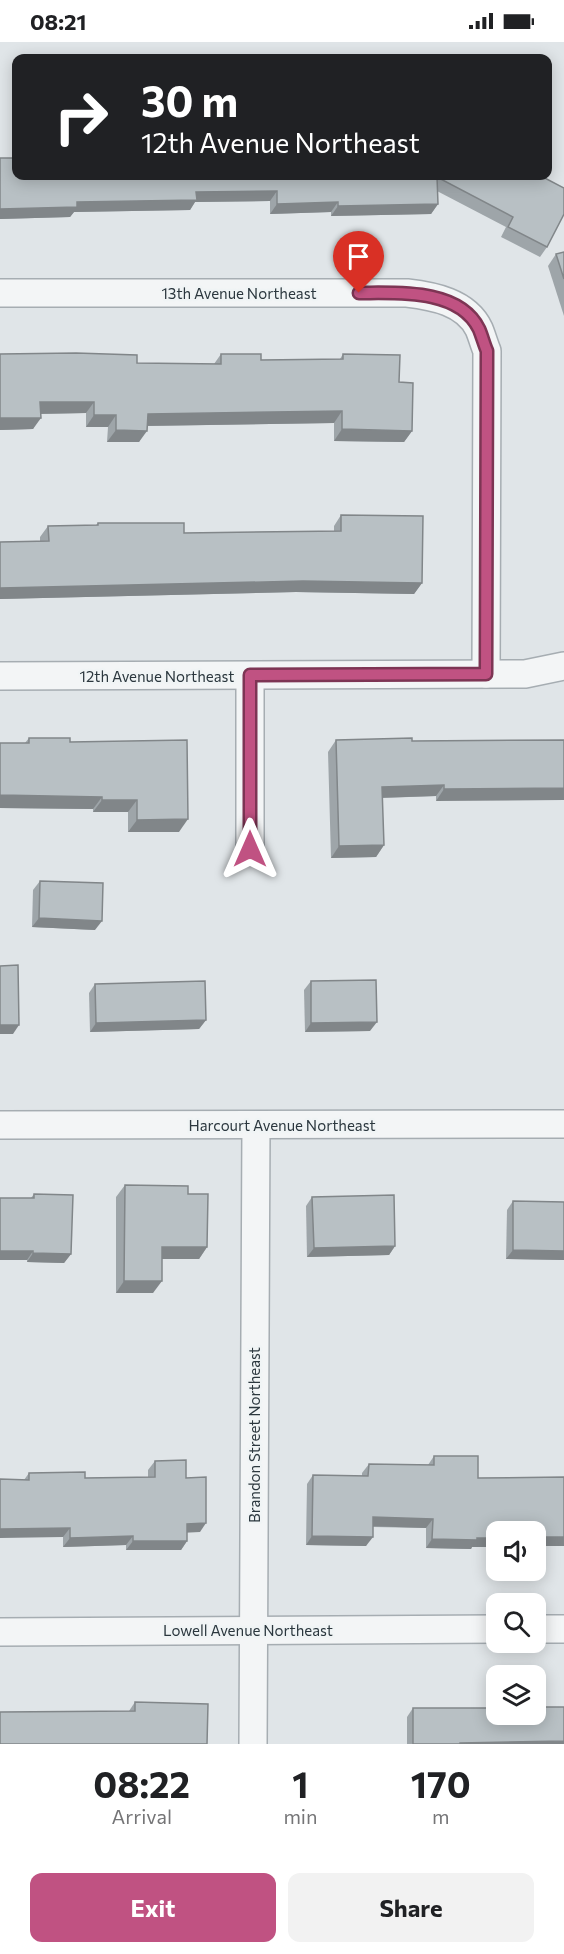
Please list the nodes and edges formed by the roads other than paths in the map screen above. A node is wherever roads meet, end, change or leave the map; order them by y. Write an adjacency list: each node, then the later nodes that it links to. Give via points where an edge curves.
1 (0, 293): 3 (street, 13th Avenue Northeast, via 406,293 435,297 463,310 478,327 487,351)
2 (564, 666): 3 (street, 12th Avenue Northeast, via 525,674)
3 (486, 674): 4 (street, 12th Avenue Northeast)
4 (250, 675): 5 (street, 12th Avenue Northeast); 6 (street)
5 (0, 676)
6 (250, 849)
7 (564, 1124): 9 (street, Harcourt Avenue Northeast)
8 (0, 1125): 9 (street, Harcourt Avenue Northeast)
9 (256, 1125): 13 (street, Brandon Street Northeast)
10 (486, 1629): 13 (street, Lowell Avenue Northeast)
11 (546, 1629): 12 (street)
12 (564, 1629)
13 (253, 1630): 14 (street, Lowell Avenue Northeast); 15 (street, Brandon Street Northeast)
14 (0, 1632)
15 (253, 1744)

